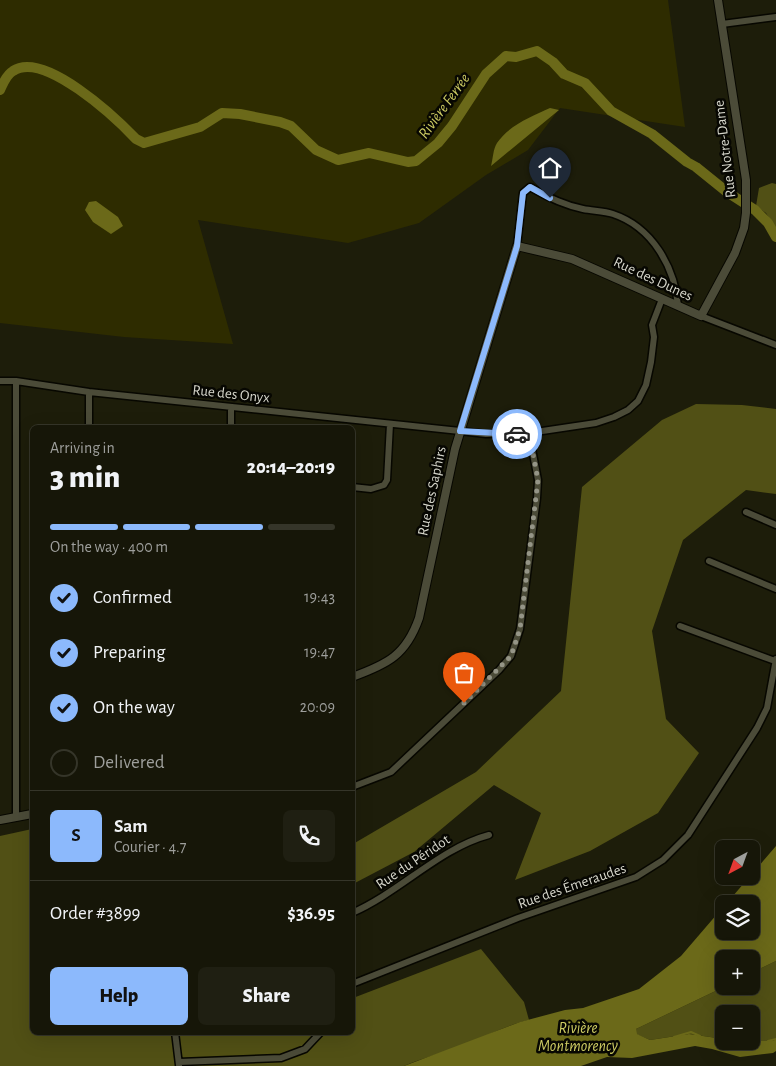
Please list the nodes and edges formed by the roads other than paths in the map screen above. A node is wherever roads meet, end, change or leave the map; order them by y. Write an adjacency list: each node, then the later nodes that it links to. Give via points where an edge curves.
1 (718, 0): 3 (street, Rue Notre-Dame)
2 (776, 17): 3 (street)
3 (722, 24): 7 (street, Rue Notre-Dame, via 746,180 746,212 736,253)
4 (517, 246): 5 (street, Rue des Dunes, via 572,259); 6 (street, Rue des Saphirs, via 523,193 530,187 561,203 613,214 632,223 651,239 665,259 677,289); 16 (street, Rue des Saphirs)
5 (662, 299): 6 (street, Rue des Dunes); 17 (street, Rue des Onyx, via 652,325 654,337 648,378 638,400 614,418)
6 (678, 306): 7 (street, Rue des Dunes)
7 (701, 316): 8 (street, Rue des Dunes)
8 (776, 345)
9 (0, 381): 10 (street, Rue des Onyx)
10 (16, 381): 11 (street, Rue des Onyx); 28 (street)
11 (89, 392): 12 (street, Rue des Onyx); 14 (street)
12 (231, 407): 13 (street, Rue des Onyx); 15 (street)
13 (390, 424): 16 (street, Rue des Onyx); 18 (street, via 384,486)
14 (89, 425)
15 (231, 425)
16 (460, 431): 17 (street, Rue des Onyx); 25 (street, Rue des Saphirs, via 413,636 393,659)
17 (529, 433): 26 (street, via 538,480 537,498 520,629 511,656 391,772)
18 (355, 487)
19 (746, 512): 20 (street)
20 (776, 525)
21 (709, 561): 22 (street)
22 (776, 588)
23 (680, 626): 24 (street)
24 (776, 660): 32 (street, Rue des Émeraudes, via 766,708 757,728 688,835 663,860 636,877 518,918)
25 (355, 676)
26 (355, 786)
27 (30, 814): 28 (street)
28 (16, 816): 29 (street)
29 (0, 820)
30 (489, 835): 31 (street, Rue du Péridot, via 461,846 376,902)
31 (355, 912)
32 (355, 983)
33 (175, 1035): 35 (street)
34 (318, 1035): 35 (street, via 305,1049 281,1058)
35 (179, 1064)

